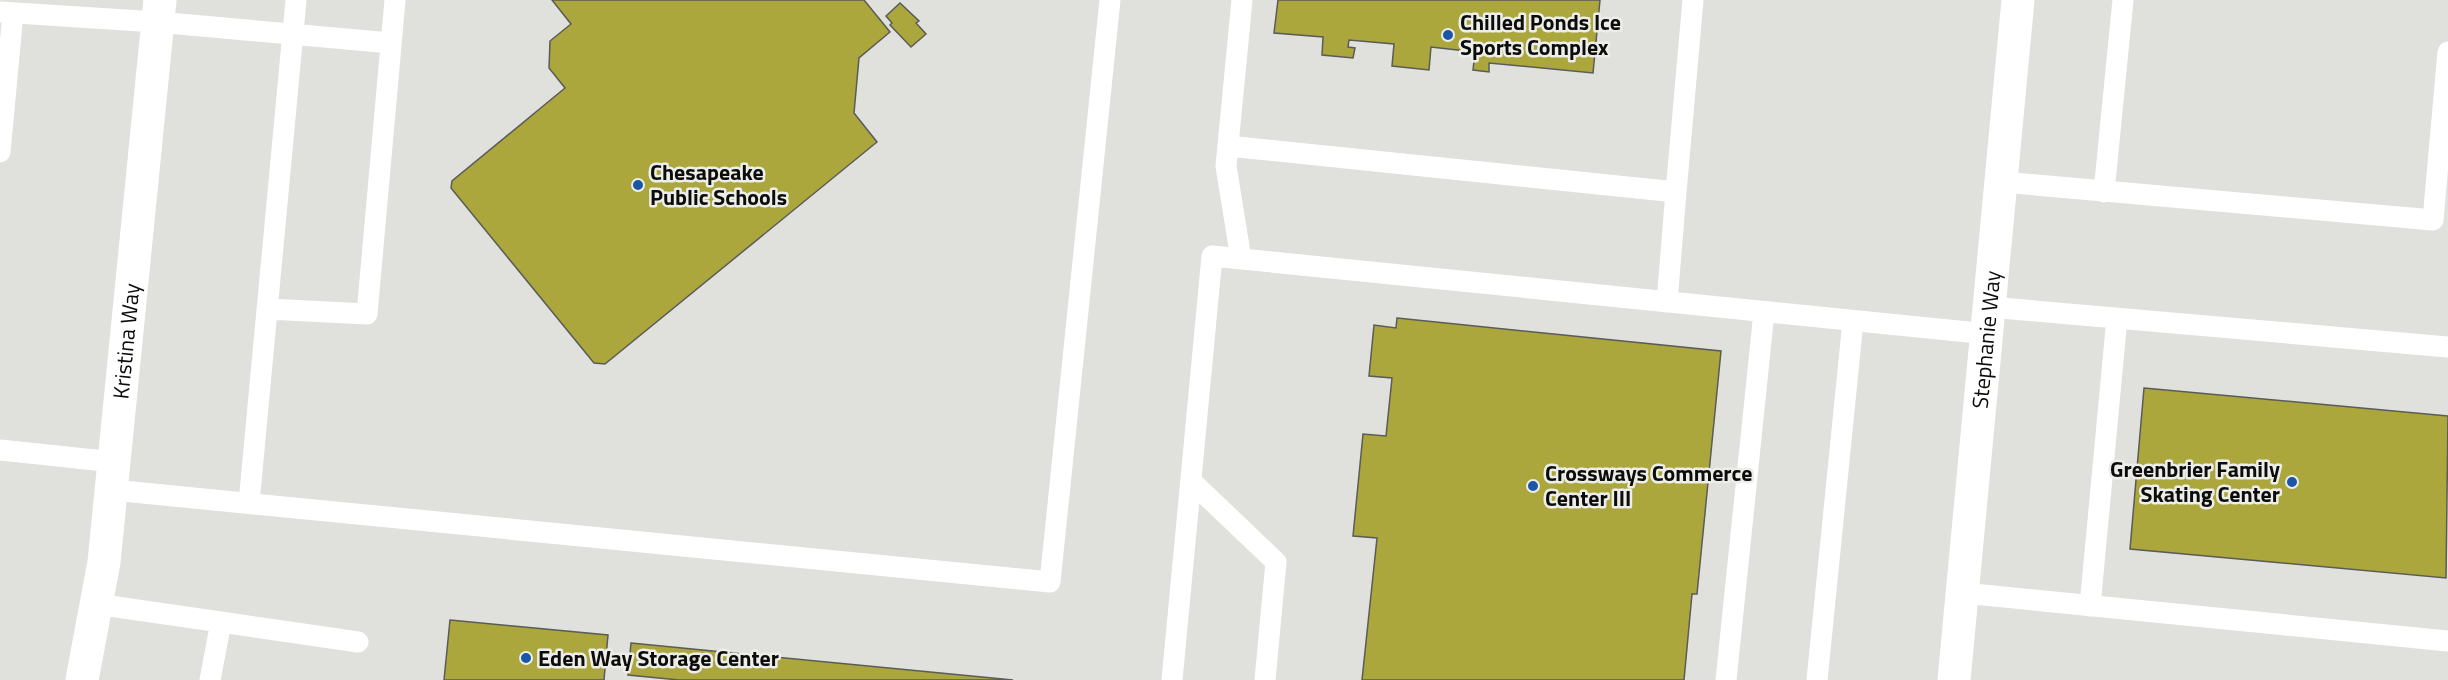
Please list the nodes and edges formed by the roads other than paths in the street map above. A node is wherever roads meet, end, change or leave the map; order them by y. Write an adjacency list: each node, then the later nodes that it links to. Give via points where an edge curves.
1 (296, 0): 10 (lane)
2 (395, 0): 11 (lane)
3 (1110, 0): 29 (lane, via 1050,582)
4 (1242, 0): 13 (lane)
5 (1693, 0): 16 (lane)
6 (2018, 0): 15 (street, Stephanie Way)
7 (2123, 0): 17 (lane)
8 (158, 11): 9 (lane); 10 (lane); 27 (street, Kristina Way)
9 (7, 12): 14 (lane)
10 (293, 34): 11 (lane); 20 (lane)
11 (391, 43): 20 (lane, via 367,314)
12 (2448, 52): 17 (lane, via 2433,220)
13 (1228, 146): 16 (lane); 18 (lane, via 1226,166)
14 (0, 152)
15 (2002, 182): 17 (lane); 24 (street, Stephanie Way)
16 (1676, 192): 19 (lane)
17 (2104, 192)
18 (1241, 259): 19 (lane); 28 (lane, via 1212,256)
19 (1667, 302): 21 (lane)
20 (267, 309): 29 (lane)
21 (1764, 312): 23 (lane); 40 (lane)
22 (2116, 318): 24 (lane); 25 (lane); 32 (lane)
23 (1853, 321): 24 (lane); 41 (lane)
24 (1989, 321): 30 (street, Stephanie Way)
25 (2448, 347)
26 (0, 450): 27 (lane)
27 (113, 476): 29 (lane); 31 (street, Kristina Way)
28 (1191, 481): 38 (lane); 39 (lane, via 1275,562)
29 (249, 503)
30 (1963, 593): 32 (lane); 42 (street, Stephanie Way)
31 (96, 604): 33 (lane); 36 (street, Kristina Way)
32 (2090, 606): 34 (lane)
33 (221, 622): 35 (lane); 37 (lane)
34 (2448, 641)
35 (358, 642)
36 (82, 680)
37 (210, 680)
38 (1172, 680)
39 (1265, 680)
40 (1726, 680)
41 (1817, 680)
42 (1954, 680)

